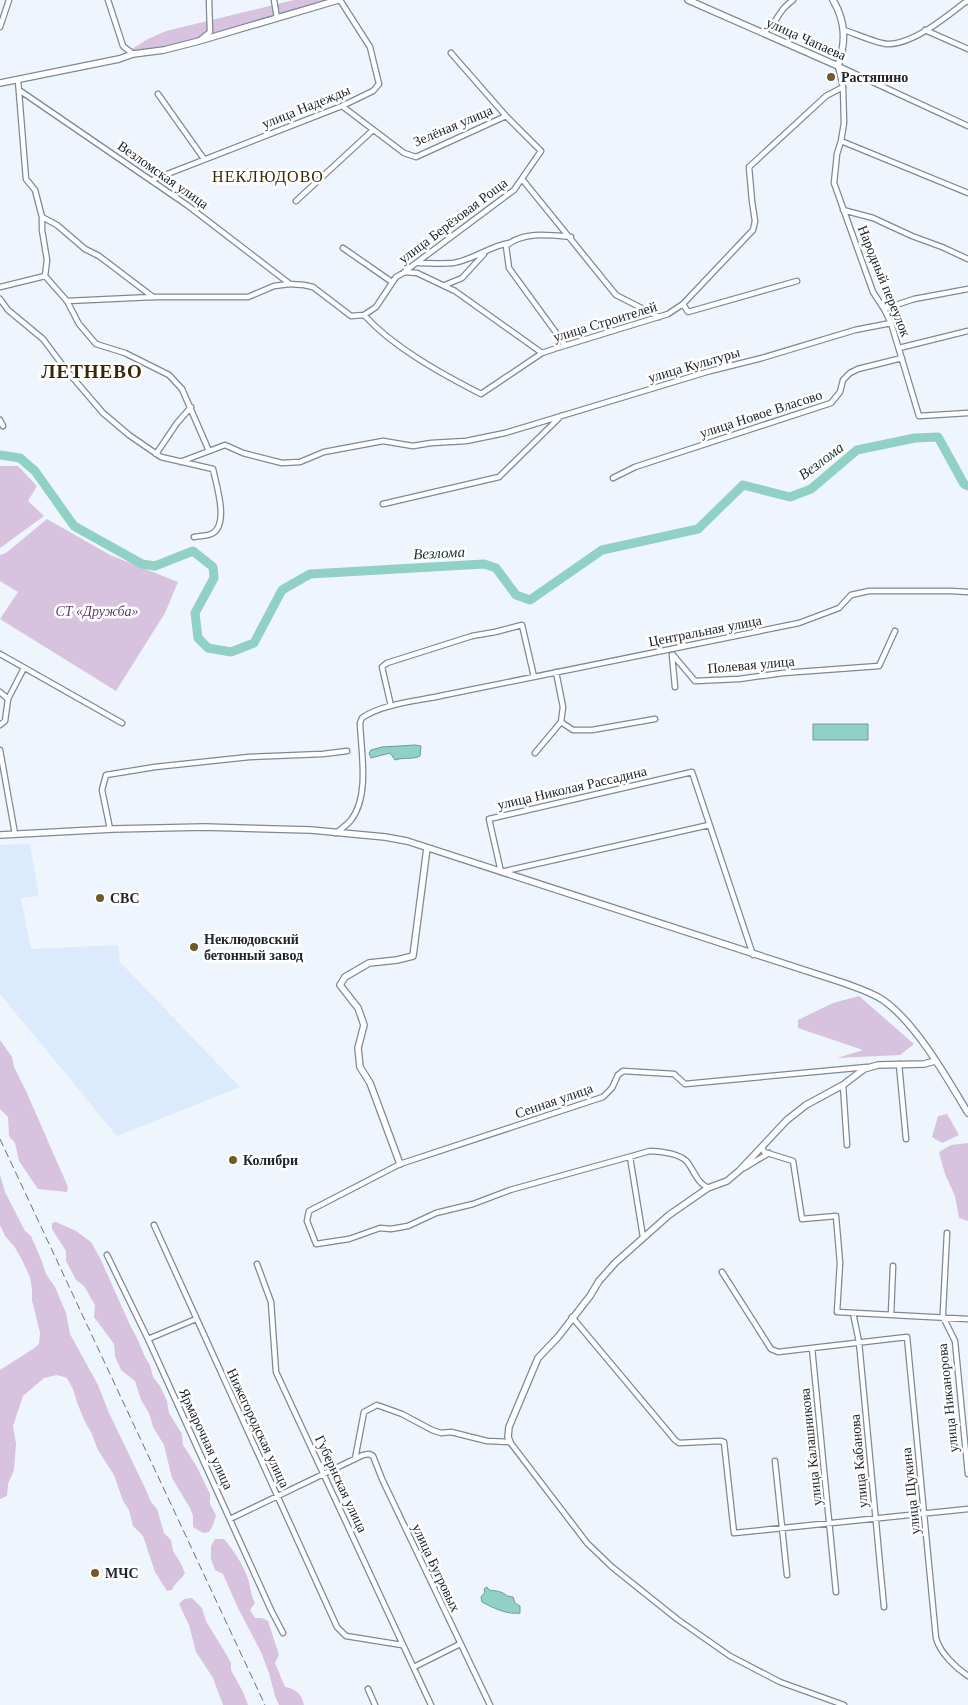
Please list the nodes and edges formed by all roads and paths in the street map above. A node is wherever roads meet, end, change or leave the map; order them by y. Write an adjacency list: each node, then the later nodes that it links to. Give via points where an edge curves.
1 (9, 0): 11 (street)
2 (108, 0): 18 (street, via 123,46)
3 (209, 0): 15 (street, via 210,32)
4 (274, 0): 10 (street)
5 (339, 0): 10 (street); 25 (street, улица Надежды, via 370,47 378,84 373,90)
6 (688, 0): 14 (street, улица Чапаева)
7 (792, 0): 14 (street, via 773,25)
8 (833, 0): 12 (street)
9 (968, 1): 13 (street)
10 (277, 18): 15 (street)
11 (0, 27)
12 (844, 30): 13 (street, via 887,45); 19 (street)
13 (925, 30): 16 (street)
14 (760, 32): 19 (street, улица Чапаева)
15 (199, 41): 18 (street)
16 (968, 50)
17 (451, 52): 26 (street, Зелёная улица)
18 (133, 54): 20 (street)
19 (838, 66): 22 (street, Народный переулок); 27 (street, улица Чапаева)
20 (18, 80): 21 (street); 23 (street)
21 (0, 83)
22 (843, 87): 29 (street, Народный переулок); 54 (street, улица Строителей, via 826,96 749,167 755,221 753,230)
23 (19, 90): 32 (street, Везломская улица); 36 (street, via 26,179 35,190)
24 (158, 94): 30 (street)
25 (342, 106): 28 (street, Зелёная улица); 30 (street, улица Надежды)
26 (506, 116): 28 (street, Зелёная улица, via 416,157); 31 (street, улица Берёзовая Роща, via 541,152)
27 (968, 126)
28 (373, 130): 34 (street)
29 (841, 141): 33 (street); 35 (street, Народный переулок, via 834,183)
30 (204, 159): 32 (street, улица Надежды)
31 (522, 179): 37 (street); 42 (street, улица Берёзовая Роща, via 514,190)
32 (152, 180): 47 (street, Везломская улица)
33 (968, 193)
34 (296, 201)
35 (843, 210): 41 (street, via 873,218); 55 (street, Народный переулок, via 872,292)
36 (42, 217): 44 (street, via 47,260); 51 (street)
37 (571, 237): 38 (street, via 536,235); 57 (street, via 616,295)
38 (509, 243): 40 (street); 60 (street, via 506,246 510,268)
39 (343, 248): 46 (street)
40 (485, 252): 42 (street, via 454,263); 48 (street, via 462,278)
41 (968, 259)
42 (416, 263): 43 (street, улица Берёзовая Роща)
43 (401, 274): 46 (street, улица Берёзовая Роща); 48 (street, via 417,273)
44 (45, 276): 49 (street); 53 (street)
45 (797, 281): 54 (street, via 688,312)
46 (392, 282): 56 (street, улица Берёзовая Роща, via 376,307)
47 (290, 284): 51 (street, via 274,286 248,297); 56 (street, via 313,287 351,316)
48 (445, 285): 62 (street)
49 (0, 287)
50 (968, 289): 55 (street)
51 (152, 297): 53 (street)
52 (0, 299): 71 (street, via 43,340 103,413)
53 (67, 302): 64 (street, via 79,324 96,344 125,353 169,375 182,389)
54 (683, 304): 57 (street, улица Строителей)
55 (884, 308): 58 (street, Народный переулок)
56 (364, 315): 62 (street, улица Строителей, via 384,334 439,373 481,394)
57 (660, 317): 60 (street, улица Строителей)
58 (891, 322): 61 (street, Народный переулок); 66 (street, улица Культуры)
59 (968, 331): 61 (street)
60 (565, 345): 62 (street, улица Строителей)
61 (899, 348): 63 (street, Народный переулок)
62 (542, 353)
63 (902, 358): 65 (street, Народный переулок, via 919,416); 74 (street, улица Новое Власово, via 850,373 831,403 635,467)
64 (191, 407): 69 (street); 71 (street)
65 (968, 413)
66 (562, 415): 69 (street, улица Культуры, via 466,442 431,442 413,446 383,442 324,452 300,462 282,464 225,445); 75 (street, via 499,477)
67 (0, 420): 68 (street)
68 (3, 426)
69 (209, 451): 70 (street, улица Культуры)
70 (202, 453): 72 (street, улица Культуры); 73 (street)
71 (156, 454): 72 (street)
72 (180, 462): 73 (street)
73 (201, 466): 76 (street, via 213,470 222,508 218,528 212,534)
74 (613, 478)
75 (383, 504)
76 (194, 537)
77 (968, 592): 79 (street, Центральная улица, via 869,591 851,595 839,608 799,623)
78 (896, 631): 81 (street, Полевая улица, via 879,666 783,673 739,680 696,681)
79 (669, 650): 81 (street); 83 (street, Центральная улица)
80 (0, 654): 82 (street)
81 (673, 655): 85 (street)
82 (24, 668): 87 (street); 91 (street)
83 (556, 672): 84 (street, Центральная улица); 90 (street, via 563,707)
84 (534, 677): 88 (street, Центральная улица); 88 (street, via 522,625 472,636 387,663 382,667)
85 (675, 687)
86 (0, 692): 87 (street)
87 (8, 699): 92 (street, via 6,720)
88 (391, 706): 98 (street, Центральная улица, via 360,720 363,776 360,803 350,821)
89 (654, 719): 90 (street, via 592,730 573,730)
90 (561, 722): 95 (street)
91 (122, 723)
92 (0, 725)
93 (0, 750): 99 (street)
94 (347, 751): 97 (street, via 249,757 106,775 102,790)
95 (535, 753)
96 (709, 825): 96 (street, улица Николая Рассадина, via 692,772 489,819 501,872); 102 (street, улица Николая Рассадина)
97 (110, 829): 98 (street, via 228,828); 99 (street)
98 (336, 833): 101 (street, via 395,838)
99 (15, 834): 100 (street)
100 (0, 835)
101 (427, 848): 102 (street); 113 (street, via 413,956 370,962 345,977 340,985 358,1008 364,1025 358,1048 360,1067 373,1090)
102 (753, 955): 103 (street, via 874,995 901,1017)
103 (935, 1060): 104 (street, via 924,1064); 107 (street)
104 (899, 1064): 105 (street); 108 (street)
105 (871, 1066): 106 (street); 113 (street, Сенная улица, via 685,1084 674,1074 623,1071 612,1088 597,1100)
106 (843, 1085): 109 (street); 110 (street, via 806,1105)
107 (968, 1113)
108 (906, 1139)
109 (846, 1145)
110 (762, 1147): 111 (street); 114 (street)
111 (769, 1153): 114 (street); 123 (street, via 793,1161 802,1219 836,1216 840,1263 837,1312)
112 (630, 1158): 113 (street, Сенная улица, via 510,1190 436,1213 408,1226 380,1228 349,1239 316,1244 307,1221 309,1211); 115 (street, via 655,1151 682,1158 688,1162 700,1183); 118 (street)
113 (400, 1164)
114 (740, 1170): 115 (street, via 726,1181)
115 (708, 1188): 118 (street)
116 (154, 1225): 128 (street, Нижегородская улица)
117 (947, 1233): 126 (street, улица Никанорова)
118 (643, 1237): 125 (street, via 599,1281)
119 (107, 1255): 129 (street, Ярмарочная улица)
120 (257, 1264): 135 (street, Губернская улица, via 271,1302 276,1372)
121 (893, 1266): 124 (street)
122 (722, 1272): 131 (street, via 771,1349 778,1352)
123 (853, 1313): 124 (street); 130 (street, улица Кабанова)
124 (891, 1315): 126 (street)
125 (572, 1317): 132 (street, via 536,1361 508,1427); 143 (street, via 675,1440 679,1443 724,1442 734,1533)
126 (943, 1317): 127 (street); 136 (street, улица Никанорова, via 954,1341)
127 (968, 1319)
128 (196, 1320): 129 (street); 137 (street, Нижегородская улица)
129 (148, 1338): 141 (street, Ярмарочная улица)
130 (859, 1342): 131 (street); 139 (street, улица Щукина, via 907,1337); 140 (street, улица Кабанова)
131 (812, 1348): 142 (street, улица Калашникова)
132 (510, 1442): 133 (street, via 441,1433 377,1405 364,1412); 156 (street, via 587,1543 678,1619 730,1656 780,1682)
133 (356, 1459): 135 (street); 148 (street, улица Бугровых, via 363,1455 373,1456)
134 (775, 1461): 143 (street)
135 (324, 1474): 137 (street); 149 (street, Губернская улица)
136 (968, 1474)
137 (277, 1496): 141 (street); 149 (street, Нижегородская улица, via 337,1627 346,1636)
138 (968, 1509): 139 (street)
139 (924, 1513): 140 (street); 151 (street, улица Щукина, via 937,1643)
140 (876, 1518): 142 (street); 146 (street, улица Кабанова)
141 (230, 1519): 147 (street, Ярмарочная улица)
142 (830, 1523): 143 (street); 145 (street, улица Калашникова)
143 (782, 1528): 144 (street)
144 (787, 1575)
145 (836, 1592)
146 (884, 1607)
147 (283, 1633)
148 (460, 1644): 150 (street); 155 (street, улица Бугровых)
149 (402, 1645): 150 (street, Губернская улица)
150 (414, 1667): 154 (street, Губернская улица)
151 (968, 1676)
152 (368, 1689): 153 (street)
153 (375, 1705)
154 (431, 1705)
155 (490, 1705)
156 (844, 1705)

